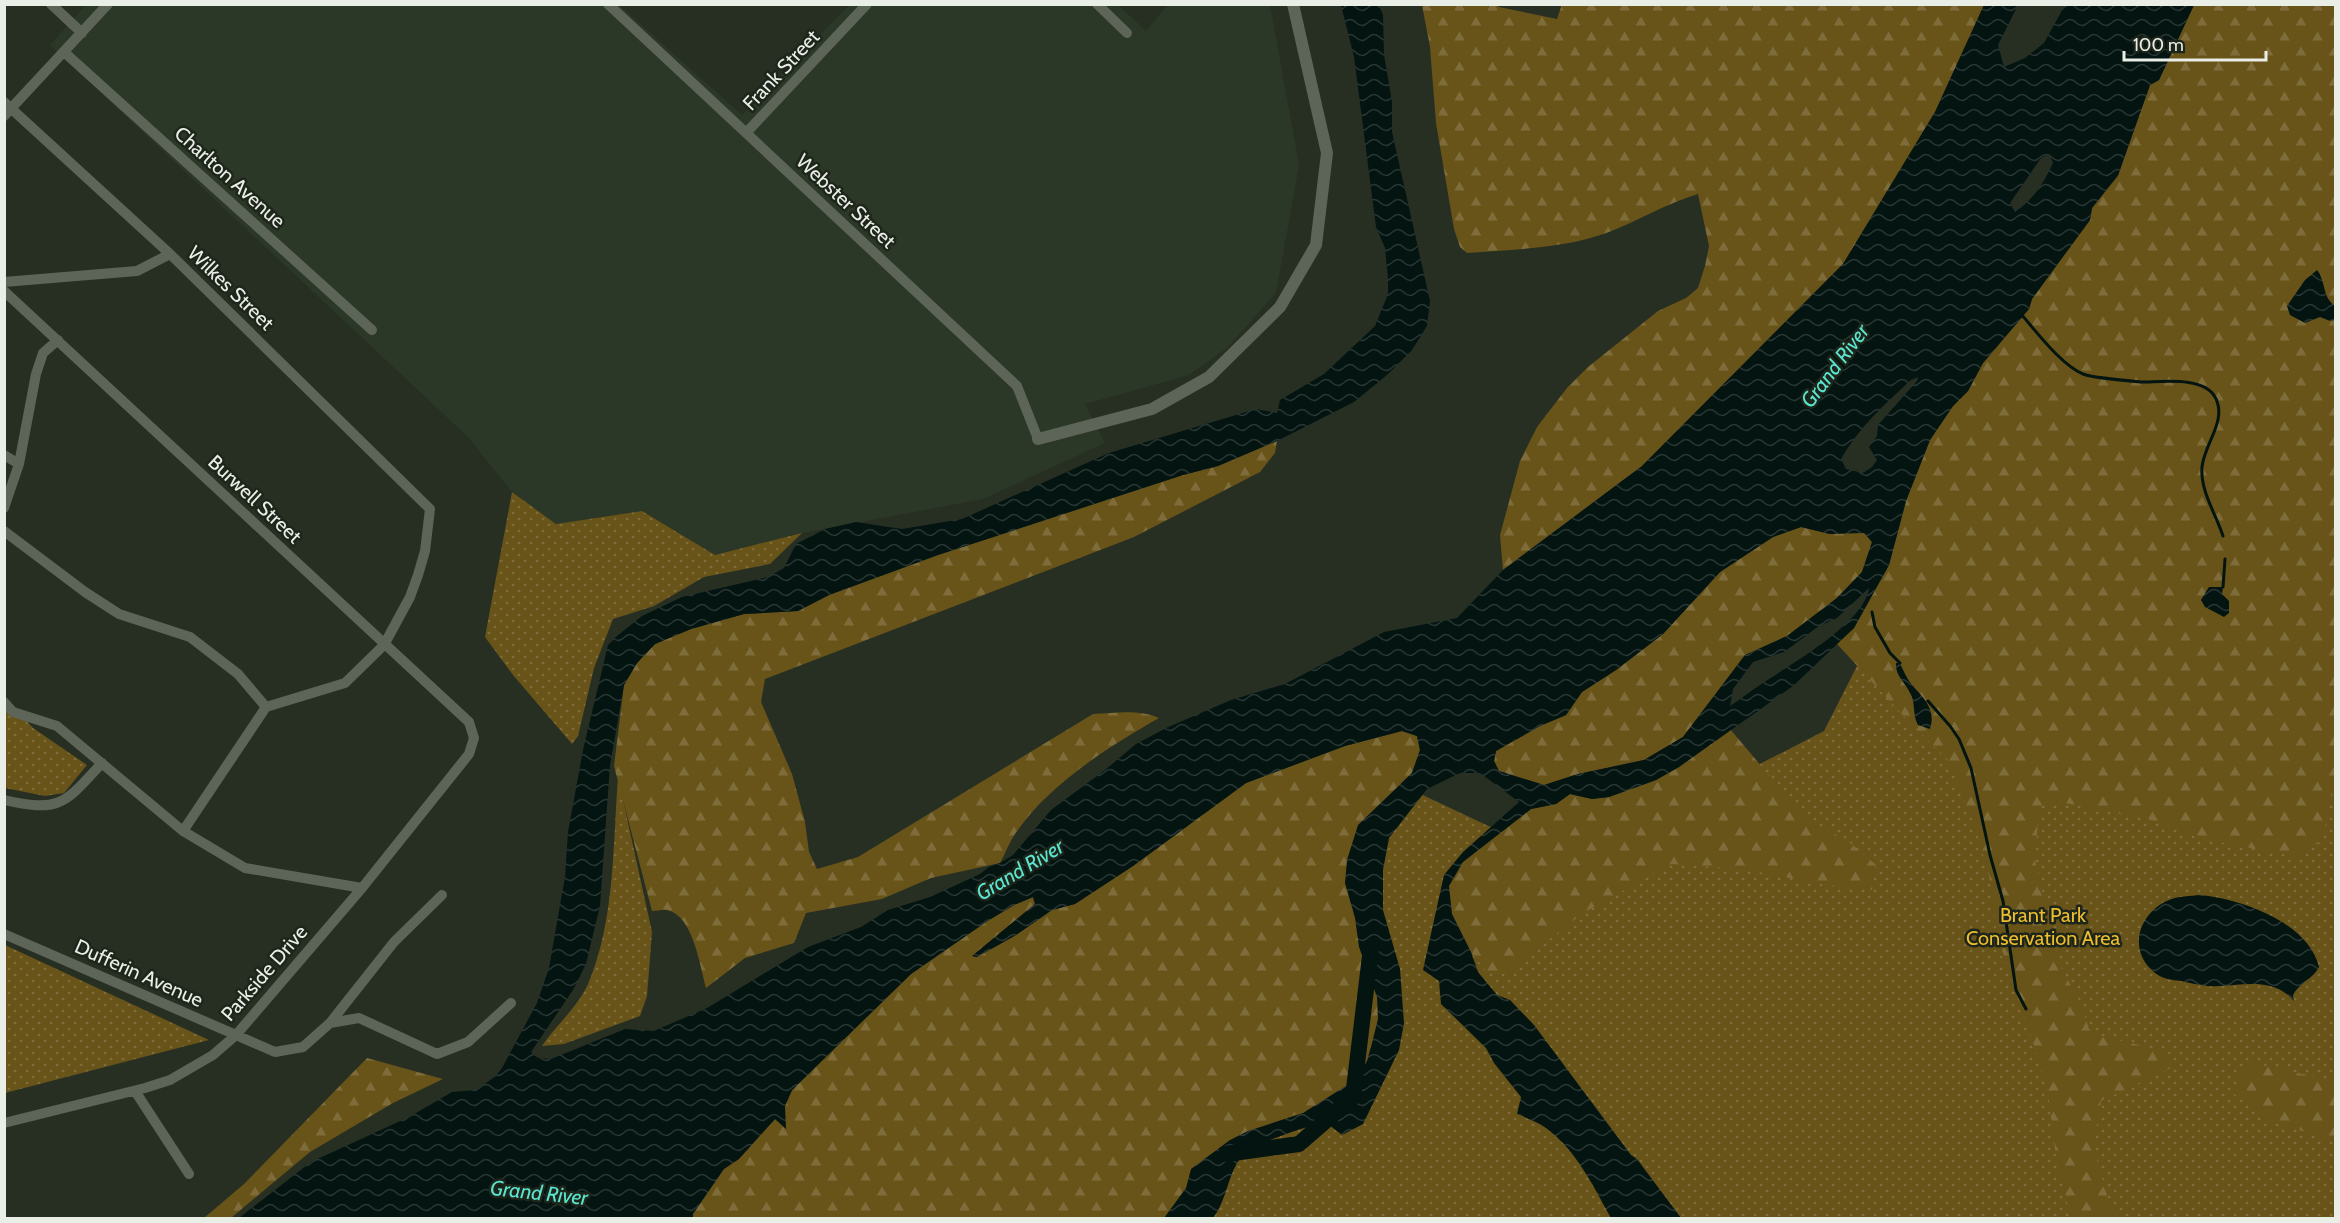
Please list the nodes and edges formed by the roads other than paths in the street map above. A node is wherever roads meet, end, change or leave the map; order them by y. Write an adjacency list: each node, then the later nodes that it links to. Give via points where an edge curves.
1 (51, 4): 7 (street)
2 (108, 4): 7 (street)
3 (608, 4): 11 (street, Webster Street)
4 (867, 4): 11 (street, Frank Street)
5 (1097, 4): 8 (street)
6 (1293, 4): 17 (street, via 1327,153 1316,245 1280,307 1209,377 1152,409)
7 (82, 33): 9 (street)
8 (1127, 33)
9 (64, 52): 10 (street); 15 (street, Charlton Avenue)
10 (7, 109): 12 (street, Wilkes Street)
11 (746, 133): 17 (street, Webster Street, via 1017,386)
12 (170, 254): 13 (street, via 137,271); 22 (street, Wilkes Street, via 428,505 425,551 418,575)
13 (4, 282)
14 (4, 291): 16 (street, Burwell Street)
15 (372, 330)
16 (58, 340): 19 (street, via 43,353 36,374); 22 (street, Burwell Street)
17 (1038, 439)
18 (4, 455): 19 (street)
19 (19, 464): 20 (street)
20 (4, 508)
21 (4, 531): 24 (street, via 119,614 190,637 238,674)
22 (384, 645): 24 (street, via 345,683); 25 (street, Burwell Street, via 469,722)
23 (4, 702): 26 (street, via 13,712 57,726)
24 (266, 707): 28 (street)
25 (474, 738): 29 (street, Parkside Drive, via 469,754)
26 (102, 763): 27 (street, via 71,798 47,807); 28 (street)
27 (4, 800)
28 (183, 831): 29 (street, via 245,868)
29 (362, 888): 34 (street, Parkside Drive)
30 (442, 895): 33 (street, Dufferin Avenue, via 394,942)
31 (4, 934): 34 (street, Dufferin Avenue)
32 (511, 1003): 33 (street, via 468,1042 437,1054 359,1018)
33 (330, 1023): 34 (street, Dufferin Avenue, via 303,1047 275,1052)
34 (236, 1035): 35 (street, Parkside Drive, via 213,1055 170,1080)
35 (135, 1091): 36 (street, Parkside Drive); 37 (street)
36 (4, 1123)
37 (189, 1174)

